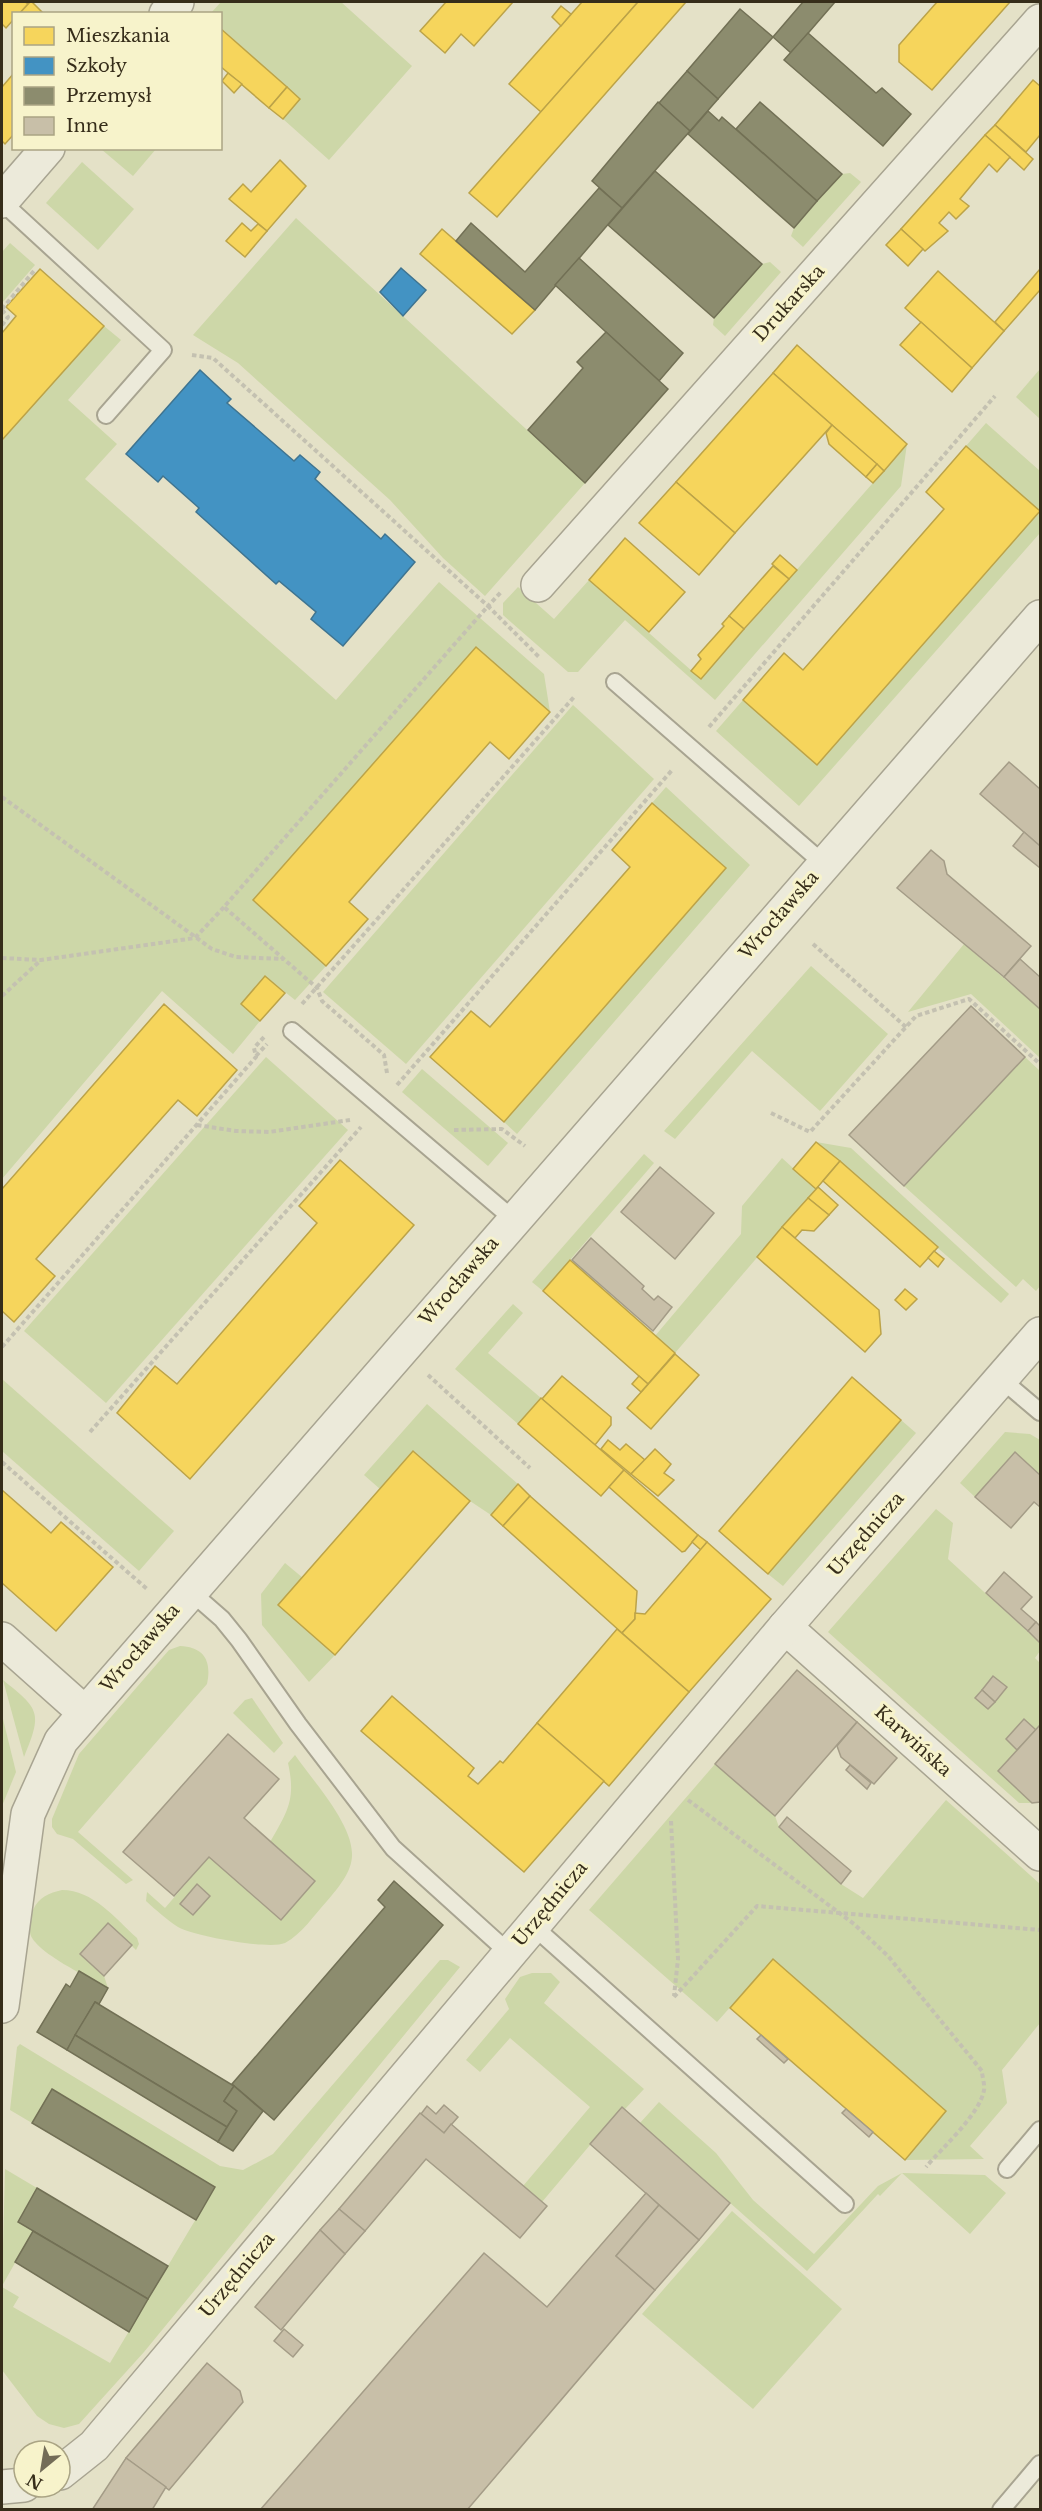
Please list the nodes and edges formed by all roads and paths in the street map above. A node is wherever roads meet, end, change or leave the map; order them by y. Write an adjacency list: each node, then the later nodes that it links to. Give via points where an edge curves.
1 (1041, 21): 10 (street, Drukarska)
2 (46, 150): 3 (street)
3 (2, 202): 7 (lane)
4 (38, 266): 5 (path)
5 (2, 309): 6 (path, via 8,317)
6 (2, 325)
7 (163, 350): 9 (lane); 11 (path, via 213,358)
8 (995, 396): 16 (path)
9 (106, 415)
10 (538, 585): 11 (path, via 522,570)
11 (488, 606): 13 (path); 19 (path)
12 (1041, 617): 18 (street, Wrocławska)
13 (540, 658)
14 (615, 682): 16 (lane)
15 (574, 697): 25 (path)
16 (692, 747): 18 (lane); 31 (path)
17 (2, 797): 20 (path)
18 (824, 864): 37 (street, Wrocławska)
19 (224, 907): 20 (path); 23 (path)
20 (195, 938): 23 (path, via 236,957); 24 (path)
21 (813, 944): 27 (path)
22 (2, 957): 24 (path)
23 (283, 959): 25 (path)
24 (41, 960): 26 (path)
25 (317, 988): 28 (path, via 285,1024); 31 (path, via 322,1001 384,1055)
26 (2, 996)
27 (906, 1027): 30 (path, via 916,1016 969,999); 33 (path, via 810,1132)
28 (292, 1031): 32 (lane)
29 (255, 1057): 29 (path, via 267,1043 272,1037 265,1035 254,1048); 34 (path)
30 (1041, 1064)
31 (391, 1092): 32 (path)
32 (375, 1111): 34 (path, via 269,1132); 37 (lane); 43 (path)
33 (771, 1113)
34 (196, 1125): 39 (path)
35 (445, 1130): 36 (path, via 502,1128)
36 (525, 1146)
37 (513, 1220): 40 (street, Wrocławska)
38 (1041, 1334): 41 (street, Urzędnicza)
39 (2, 1347)
40 (400, 1350): 45 (path); 46 (street, Wrocławska)
41 (1001, 1379): 42 (lane); 47 (street, Urzędnicza)
42 (1041, 1412)
43 (90, 1431)
44 (2, 1462): 46 (path)
45 (530, 1468)
46 (181, 1601): 49 (street, Wrocławska); 56 (lane, via 222,1619 393,1848)
47 (785, 1627): 52 (street, Karwińska); 54 (street, Urzędnicza)
48 (2, 1639): 49 (street)
49 (84, 1712): 57 (street, Wrocławska, via 61,1741 28,1814)
50 (681, 1795): 53 (path)
51 (671, 1819): 53 (path, via 678,1959 674,1997 757,1906)
52 (1041, 1854)
53 (841, 1913): 55 (path); 59 (path, via 888,1956 982,2071 984,2090 968,2120)
54 (532, 1925): 56 (street, Urzędnicza); 61 (lane)
55 (1041, 1930)
56 (509, 1953): 62 (street, Urzędnicza, via 94,2446)
57 (2, 2006)
58 (1041, 2130): 60 (lane)
59 (926, 2167)
60 (1006, 2169)
61 (845, 2204)
62 (72, 2463)
63 (1041, 2464): 64 (lane)
64 (1001, 2510)

